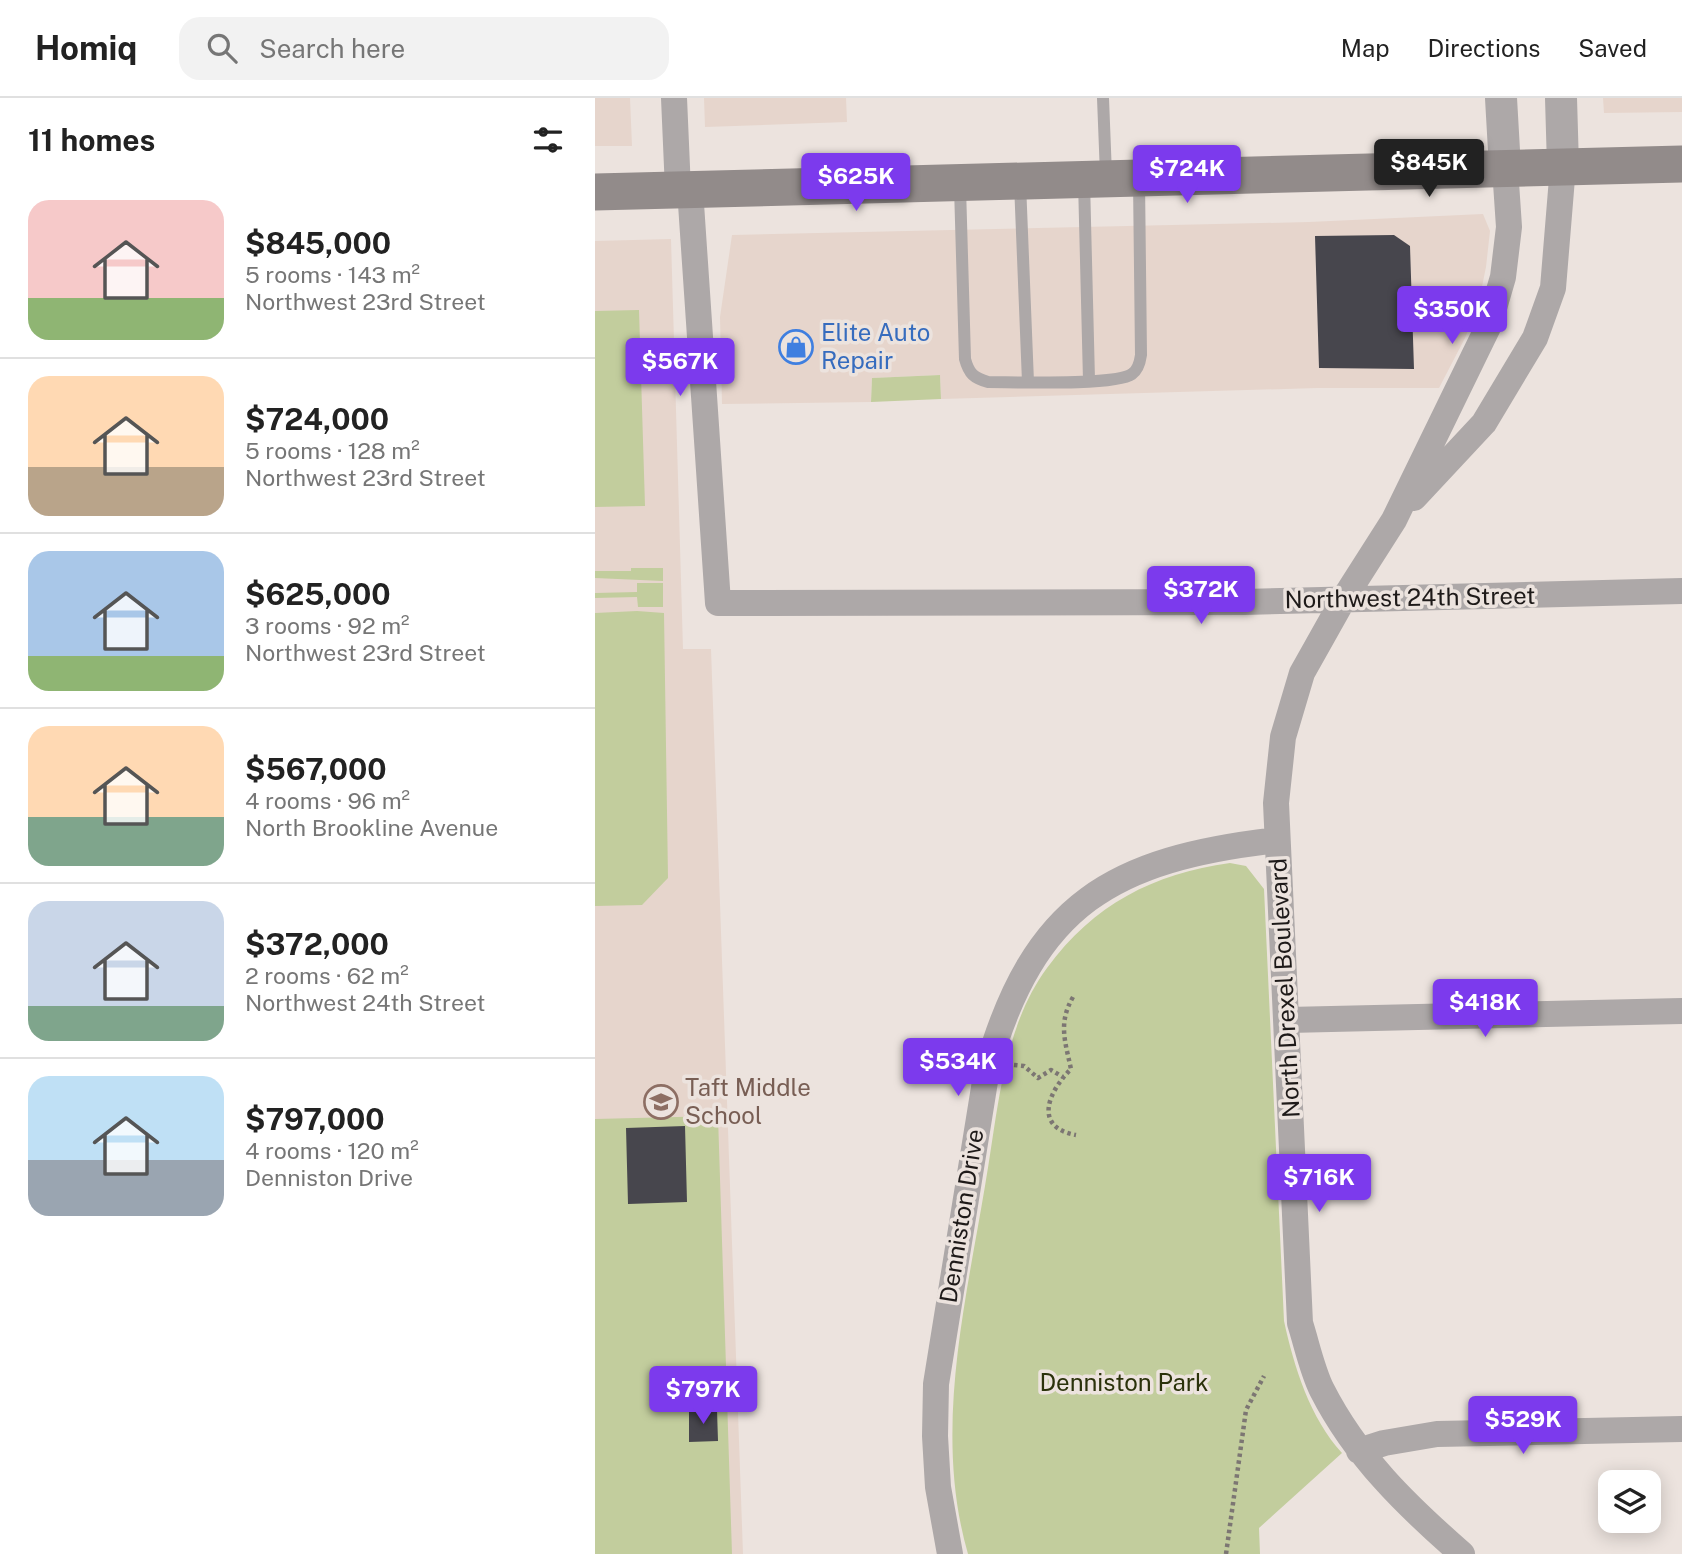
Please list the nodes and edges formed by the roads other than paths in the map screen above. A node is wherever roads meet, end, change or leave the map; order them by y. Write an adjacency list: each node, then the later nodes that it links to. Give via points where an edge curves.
1 (674, 98): 11 (street)
2 (1103, 98): 8 (lane)
3 (1501, 98): 7 (street, North Drexel Boulevard)
4 (1561, 98): 6 (street)
5 (1682, 164): 6 (main road)
6 (1563, 166): 7 (main road); 15 (street, North Drexel Boulevard, via 1553,288 1535,338 1484,422)
7 (1504, 168): 8 (main road); 15 (street, North Drexel Boulevard, via 1509,227 1503,276 1489,325)
8 (1109, 178): 9 (main road); 13 (lane); 13 (lane, via 1141,355 1132,374)
9 (1020, 180): 10 (main road); 14 (lane)
10 (960, 181): 11 (main road); 14 (lane, via 969,373 988,382)
11 (684, 190): 12 (main road); 17 (street, Northwest 24th Street, via 718,603)
12 (595, 192)
13 (1089, 380): 14 (lane)
14 (1028, 382)
15 (1394, 520): 17 (street, North Drexel Boulevard)
16 (1682, 591): 17 (street, Northwest 24th Street)
17 (1343, 600): 18 (street, North Drexel Boulevard, via 1302,673 1283,737)
18 (1277, 840): 20 (street, North Drexel Boulevard); 23 (street, Denniston Drive, via 1211,850 1149,865 1123,877 1081,904 1038,949 1025,971 987,1069 936,1384 936,1461)
19 (1682, 1011): 20 (street)
20 (1288, 1020): 22 (street, North Drexel Boulevard, via 1300,1323 1321,1388)
21 (1682, 1429): 22 (street, via 1437,1434)
22 (1359, 1451): 24 (street, North Drexel Boulevard, via 1420,1518)
23 (950, 1554)
24 (1462, 1554)

